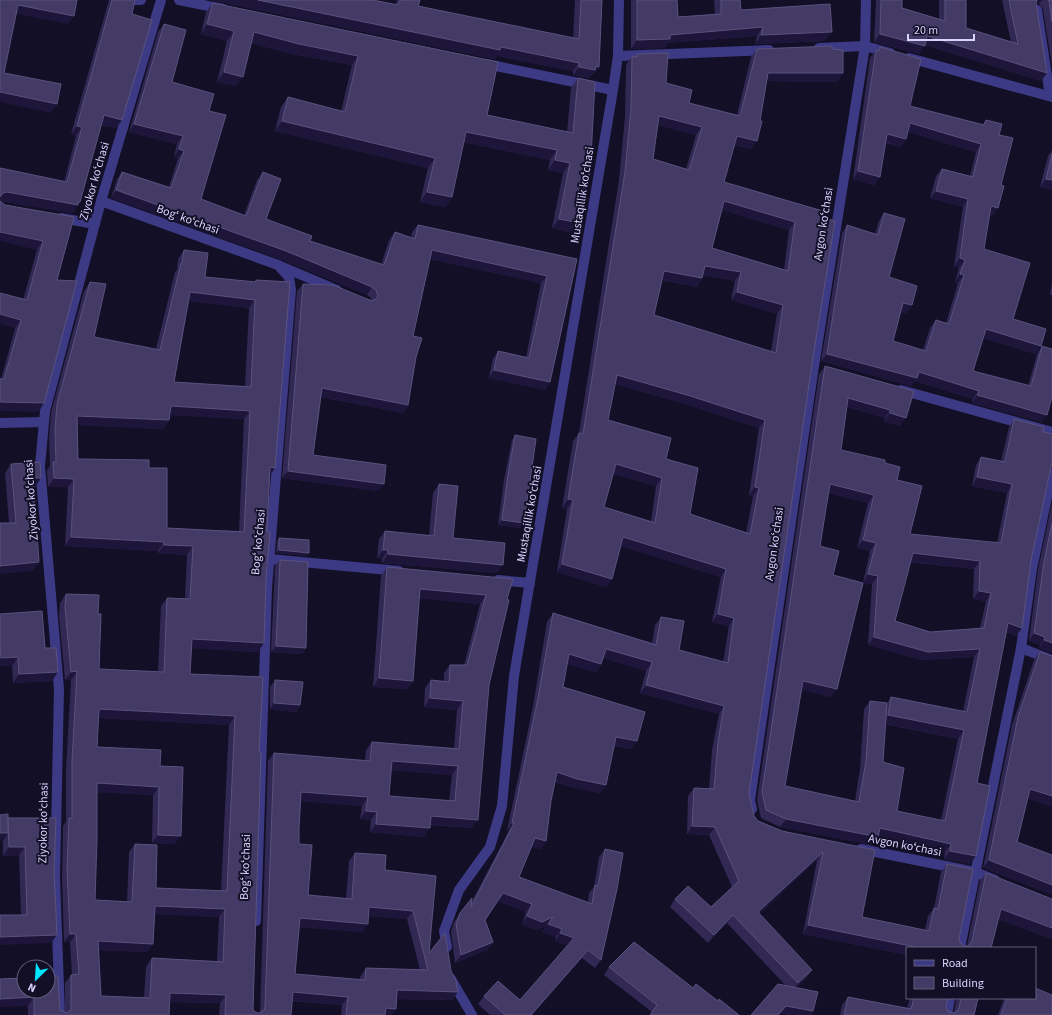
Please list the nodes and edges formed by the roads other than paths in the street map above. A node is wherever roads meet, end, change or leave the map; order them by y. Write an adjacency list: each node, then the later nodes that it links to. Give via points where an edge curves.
1 (131, 0): 2 (street)
2 (141, 0)
3 (161, 0): 16 (street, Ziyokor koʻchasi)
4 (180, 0): 8 (street)
5 (619, 0): 12 (street, Mustaqillik koʻchasi)
6 (866, 0): 9 (street, Avgon koʻchasi)
7 (1038, 10): 15 (street)
8 (234, 11)
9 (865, 46): 10 (street); 15 (street); 32 (street, Avgon koʻchasi, via 818,368 750,800)
10 (809, 49)
11 (777, 50): 12 (street)
12 (618, 56): 14 (street, Mustaqillik koʻchasi)
13 (474, 61): 14 (street)
14 (613, 90): 29 (street, Mustaqillik koʻchasi)
15 (1051, 97)
16 (101, 201): 18 (street, Ziyokor koʻchasi); 19 (street, Bogʻ koʻchasi)
17 (51, 216): 18 (street)
18 (94, 224): 22 (street, Ziyokor koʻchasi)
19 (278, 265): 20 (street); 26 (street, Bogʻ koʻchasi, via 289,277 291,290)
20 (344, 293)
21 (891, 388): 24 (street)
22 (44, 422): 23 (street); 41 (street, Ziyokor koʻchasi, via 40,466 59,689 55,878)
23 (0, 423)
24 (1052, 432)
25 (1052, 473): 30 (street, via 1032,569)
26 (269, 559): 27 (street); 36 (street, Bogʻ koʻchasi)
27 (412, 572)
28 (491, 579): 29 (street)
29 (530, 583): 38 (street, Mustaqillik koʻchasi, via 514,676 502,806 490,847 459,890 444,931)
30 (1022, 648): 31 (street); 34 (street)
31 (1052, 660)
32 (754, 818)
33 (854, 848): 34 (street, Avgon koʻchasi)
34 (975, 872): 35 (street, Avgon koʻchasi); 37 (street)
35 (1003, 883)
36 (256, 928)
37 (960, 947)
38 (448, 958)
39 (450, 972): 42 (street, via 451,979)
40 (950, 999): 43 (street)
41 (60, 1015)
42 (472, 1015)
43 (947, 1015)

